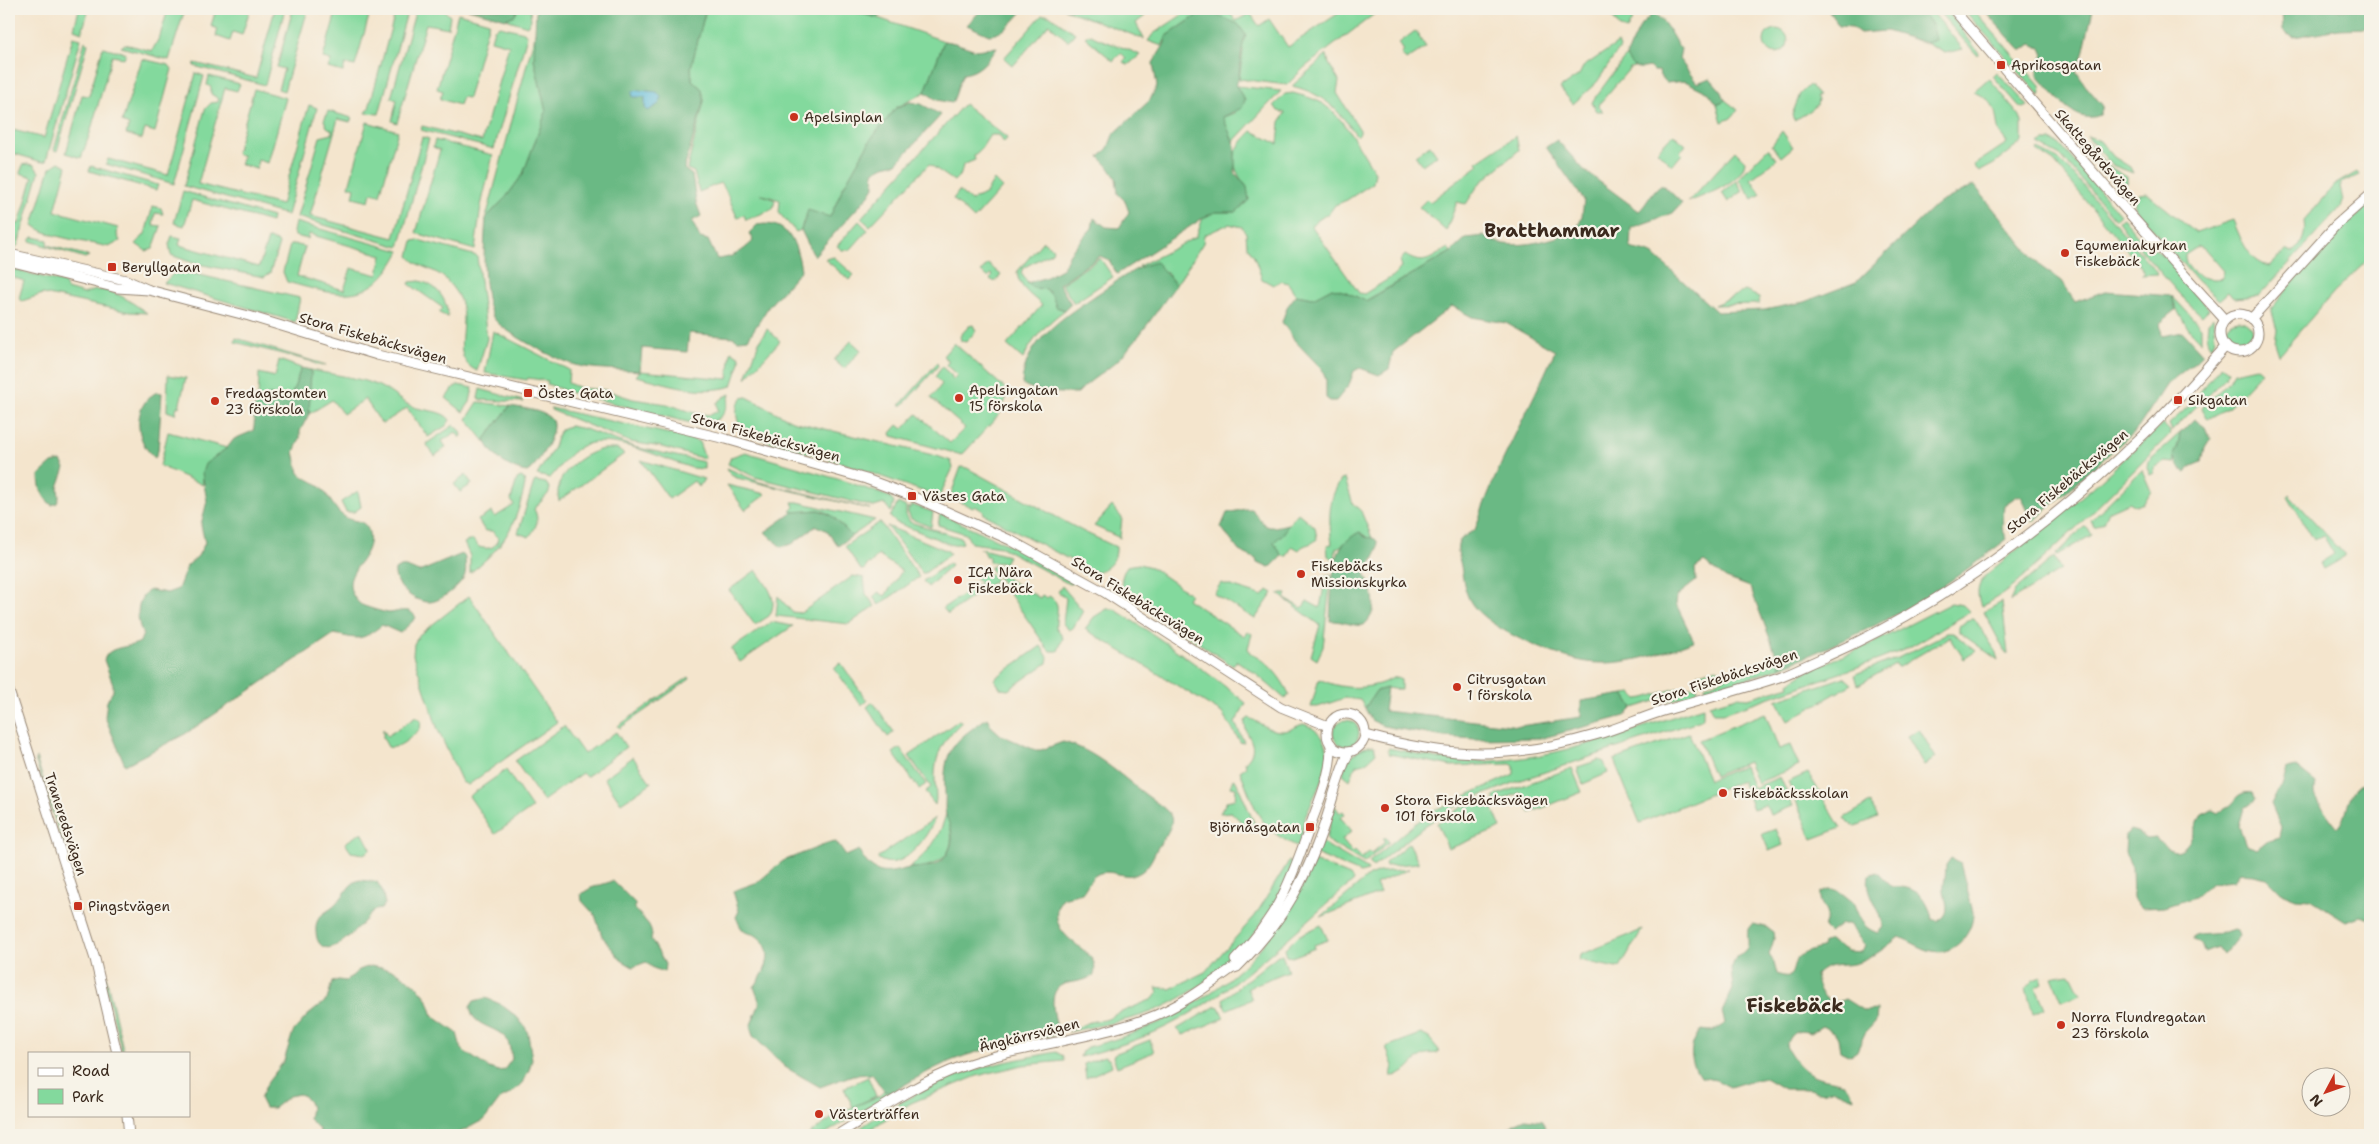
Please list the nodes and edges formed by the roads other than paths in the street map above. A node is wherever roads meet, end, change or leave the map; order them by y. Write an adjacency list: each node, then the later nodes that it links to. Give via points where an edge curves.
1 (1954, 9): 7 (street, Skattegårdsvägen)
2 (2370, 195): 6 (street, via 2336,225)
3 (9, 254): 5 (street, Stora Fiskebäcksvägen, via 96,272)
4 (9, 261): 5 (street, Stora Fiskebäcksvägen, via 118,288)
5 (149, 290): 10 (street, Stora Fiskebäcksvägen, via 377,355 726,439 826,467 912,496 1010,540 1104,592 1281,707)
6 (2251, 319): 7 (street, via 2240,314); 8 (street, via 2258,330 2252,346 2239,352)
7 (2225, 320): 8 (street, via 2220,332)
8 (2226, 346): 11 (street, Stora Fiskebäcksvägen, via 2142,437 2067,502 1960,583 1859,642 1781,676 1597,735 1520,752 1477,755 1432,751)
9 (9, 691): 15 (street, Traneredsvägen, via 94,959)
10 (1328, 726): 11 (street, via 1337,716 1351,714 1362,722); 12 (street, via 1327,736)
11 (1366, 736): 13 (street, via 1358,748)
12 (1331, 744): 13 (street, via 1337,750); 14 (street, Ängkärrsvägen, via 1328,775 1297,868 1269,921 1232,963)
13 (1349, 752): 14 (street, Ängkärrsvägen, via 1306,872 1291,901 1266,937 1237,967)
14 (1231, 969): 18 (street, Ängkärrsvägen, via 1193,996 1148,1019 983,1060 944,1074 900,1095)
15 (117, 1052)
16 (127, 1116): 17 (street)
17 (129, 1135)
18 (837, 1135)

